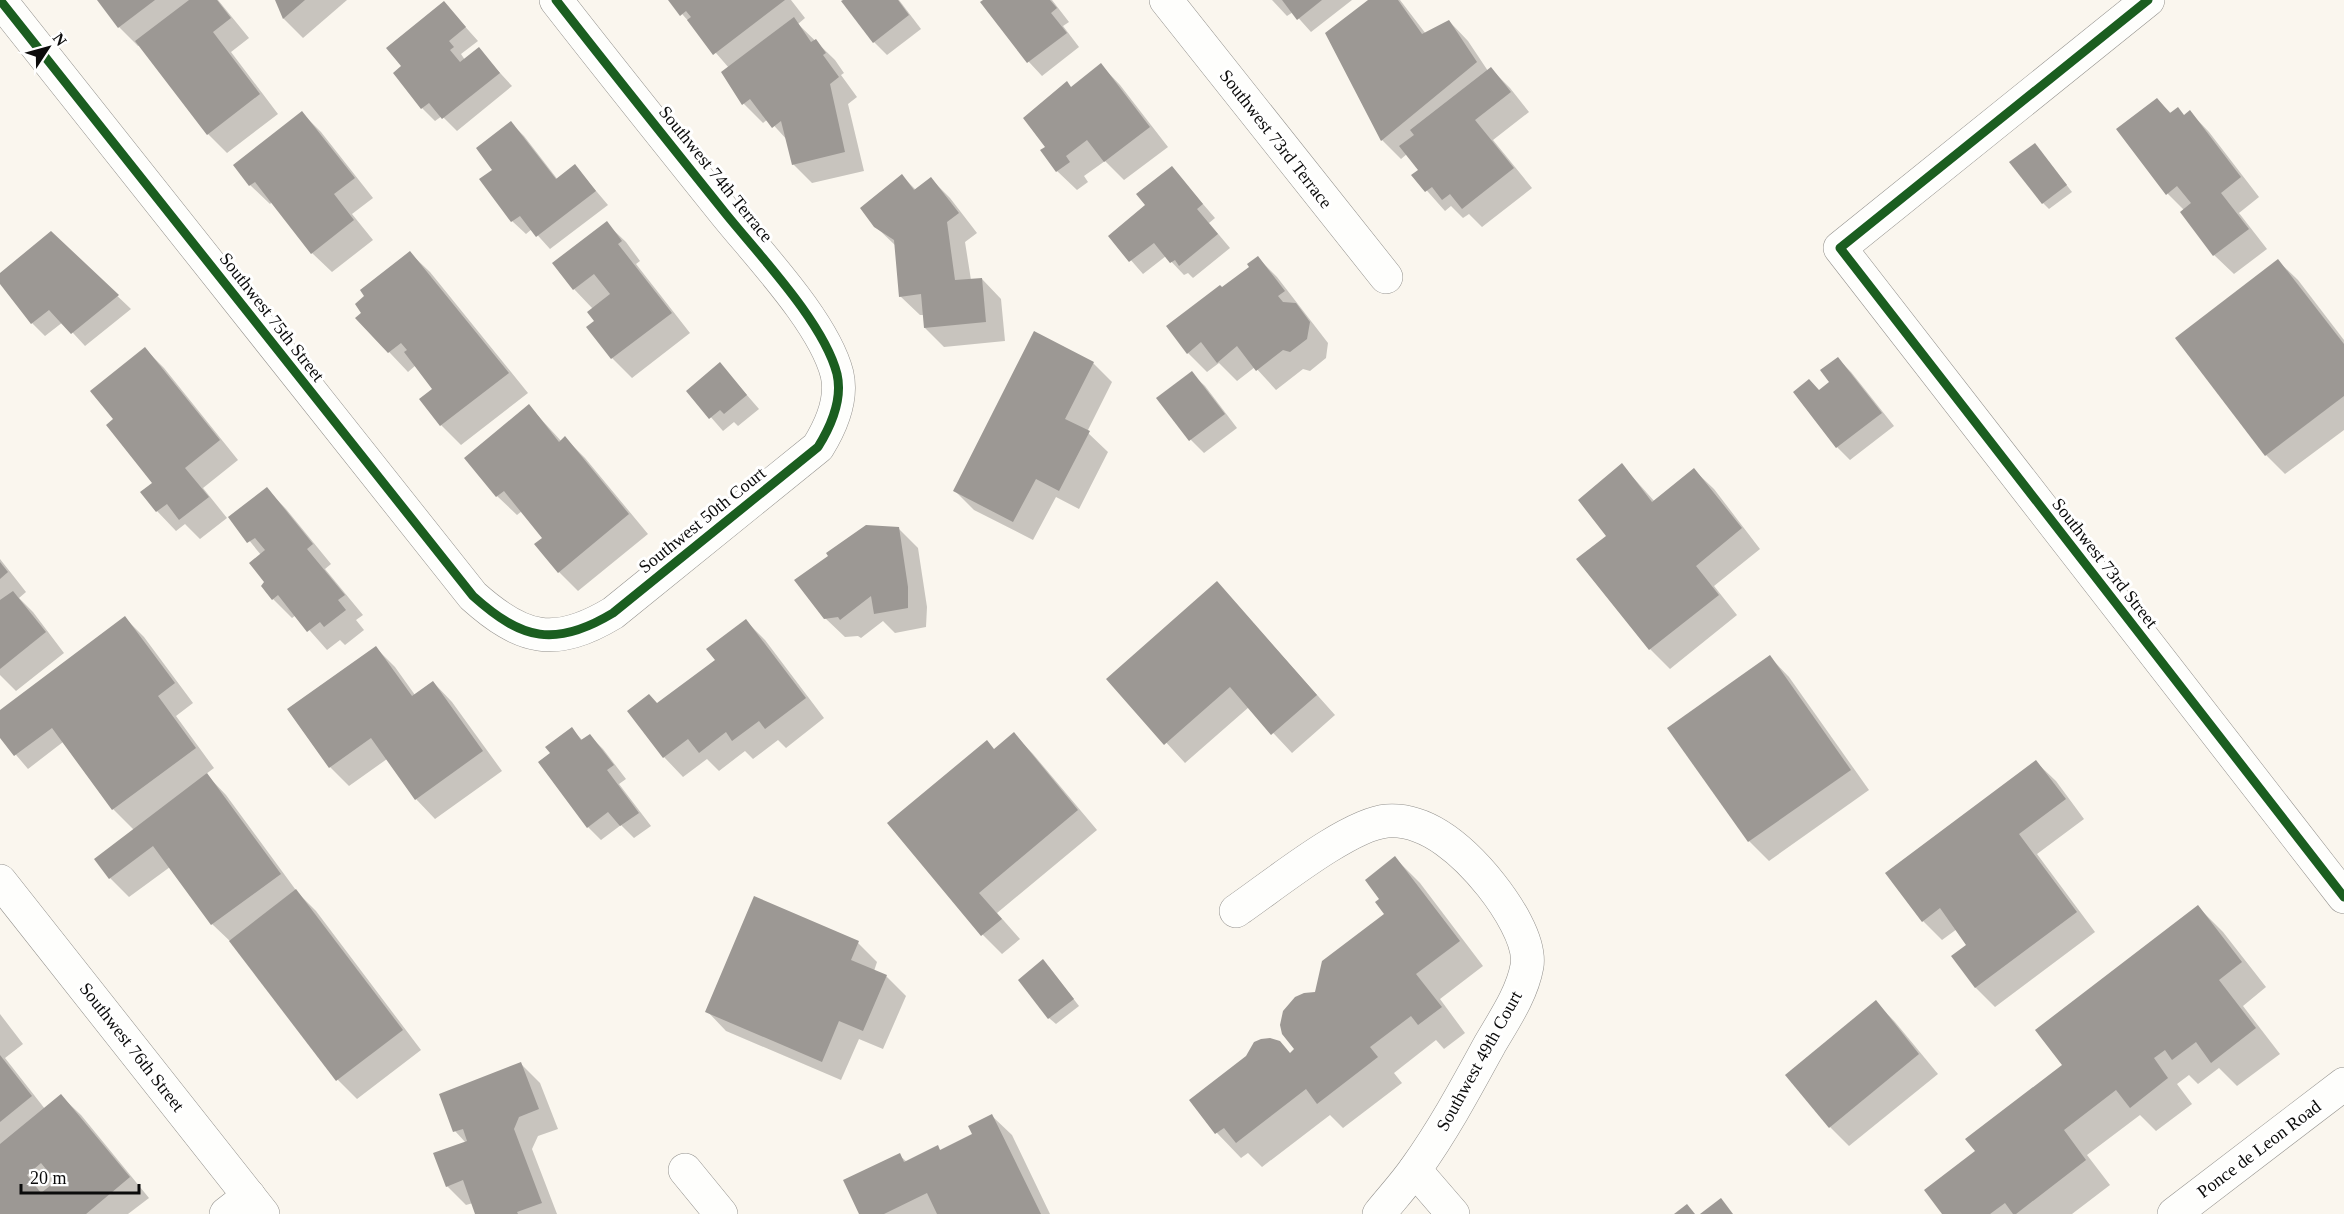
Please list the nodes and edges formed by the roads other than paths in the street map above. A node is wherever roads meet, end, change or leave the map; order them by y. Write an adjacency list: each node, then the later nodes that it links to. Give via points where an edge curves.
1 (0, 0): 7 (street, Southwest 75th Street, via 453,573 490,611)
2 (556, 0): 6 (street, Southwest 74th Terrace, via 790,292 830,354)
3 (1166, 0): 5 (street, Southwest 73rd Terrace)
4 (2148, 0): 9 (street, Southwest 73rd Street, via 1840,248)
5 (1386, 277)
6 (837, 376): 7 (street, Southwest 50th Court, via 834,414 818,447 613,613 578,631 557,636)
7 (535, 634)
8 (0, 881): 14 (street, Southwest 76th Street)
9 (2344, 897)
10 (1236, 911): 13 (street, Southwest 49th Court, via 1336,842 1363,827 1387,821 1411,824 1434,833 1458,850 1506,906 1526,949 1527,966 1512,1005)
11 (2344, 1084): 18 (street, Ponce de Leon Road)
12 (685, 1170): 15 (street)
13 (1415, 1170): 16 (street, Southwest 49th Court); 17 (street)
14 (246, 1208)
15 (721, 1214)
16 (1379, 1214)
17 (1453, 1214)
18 (2174, 1214)

